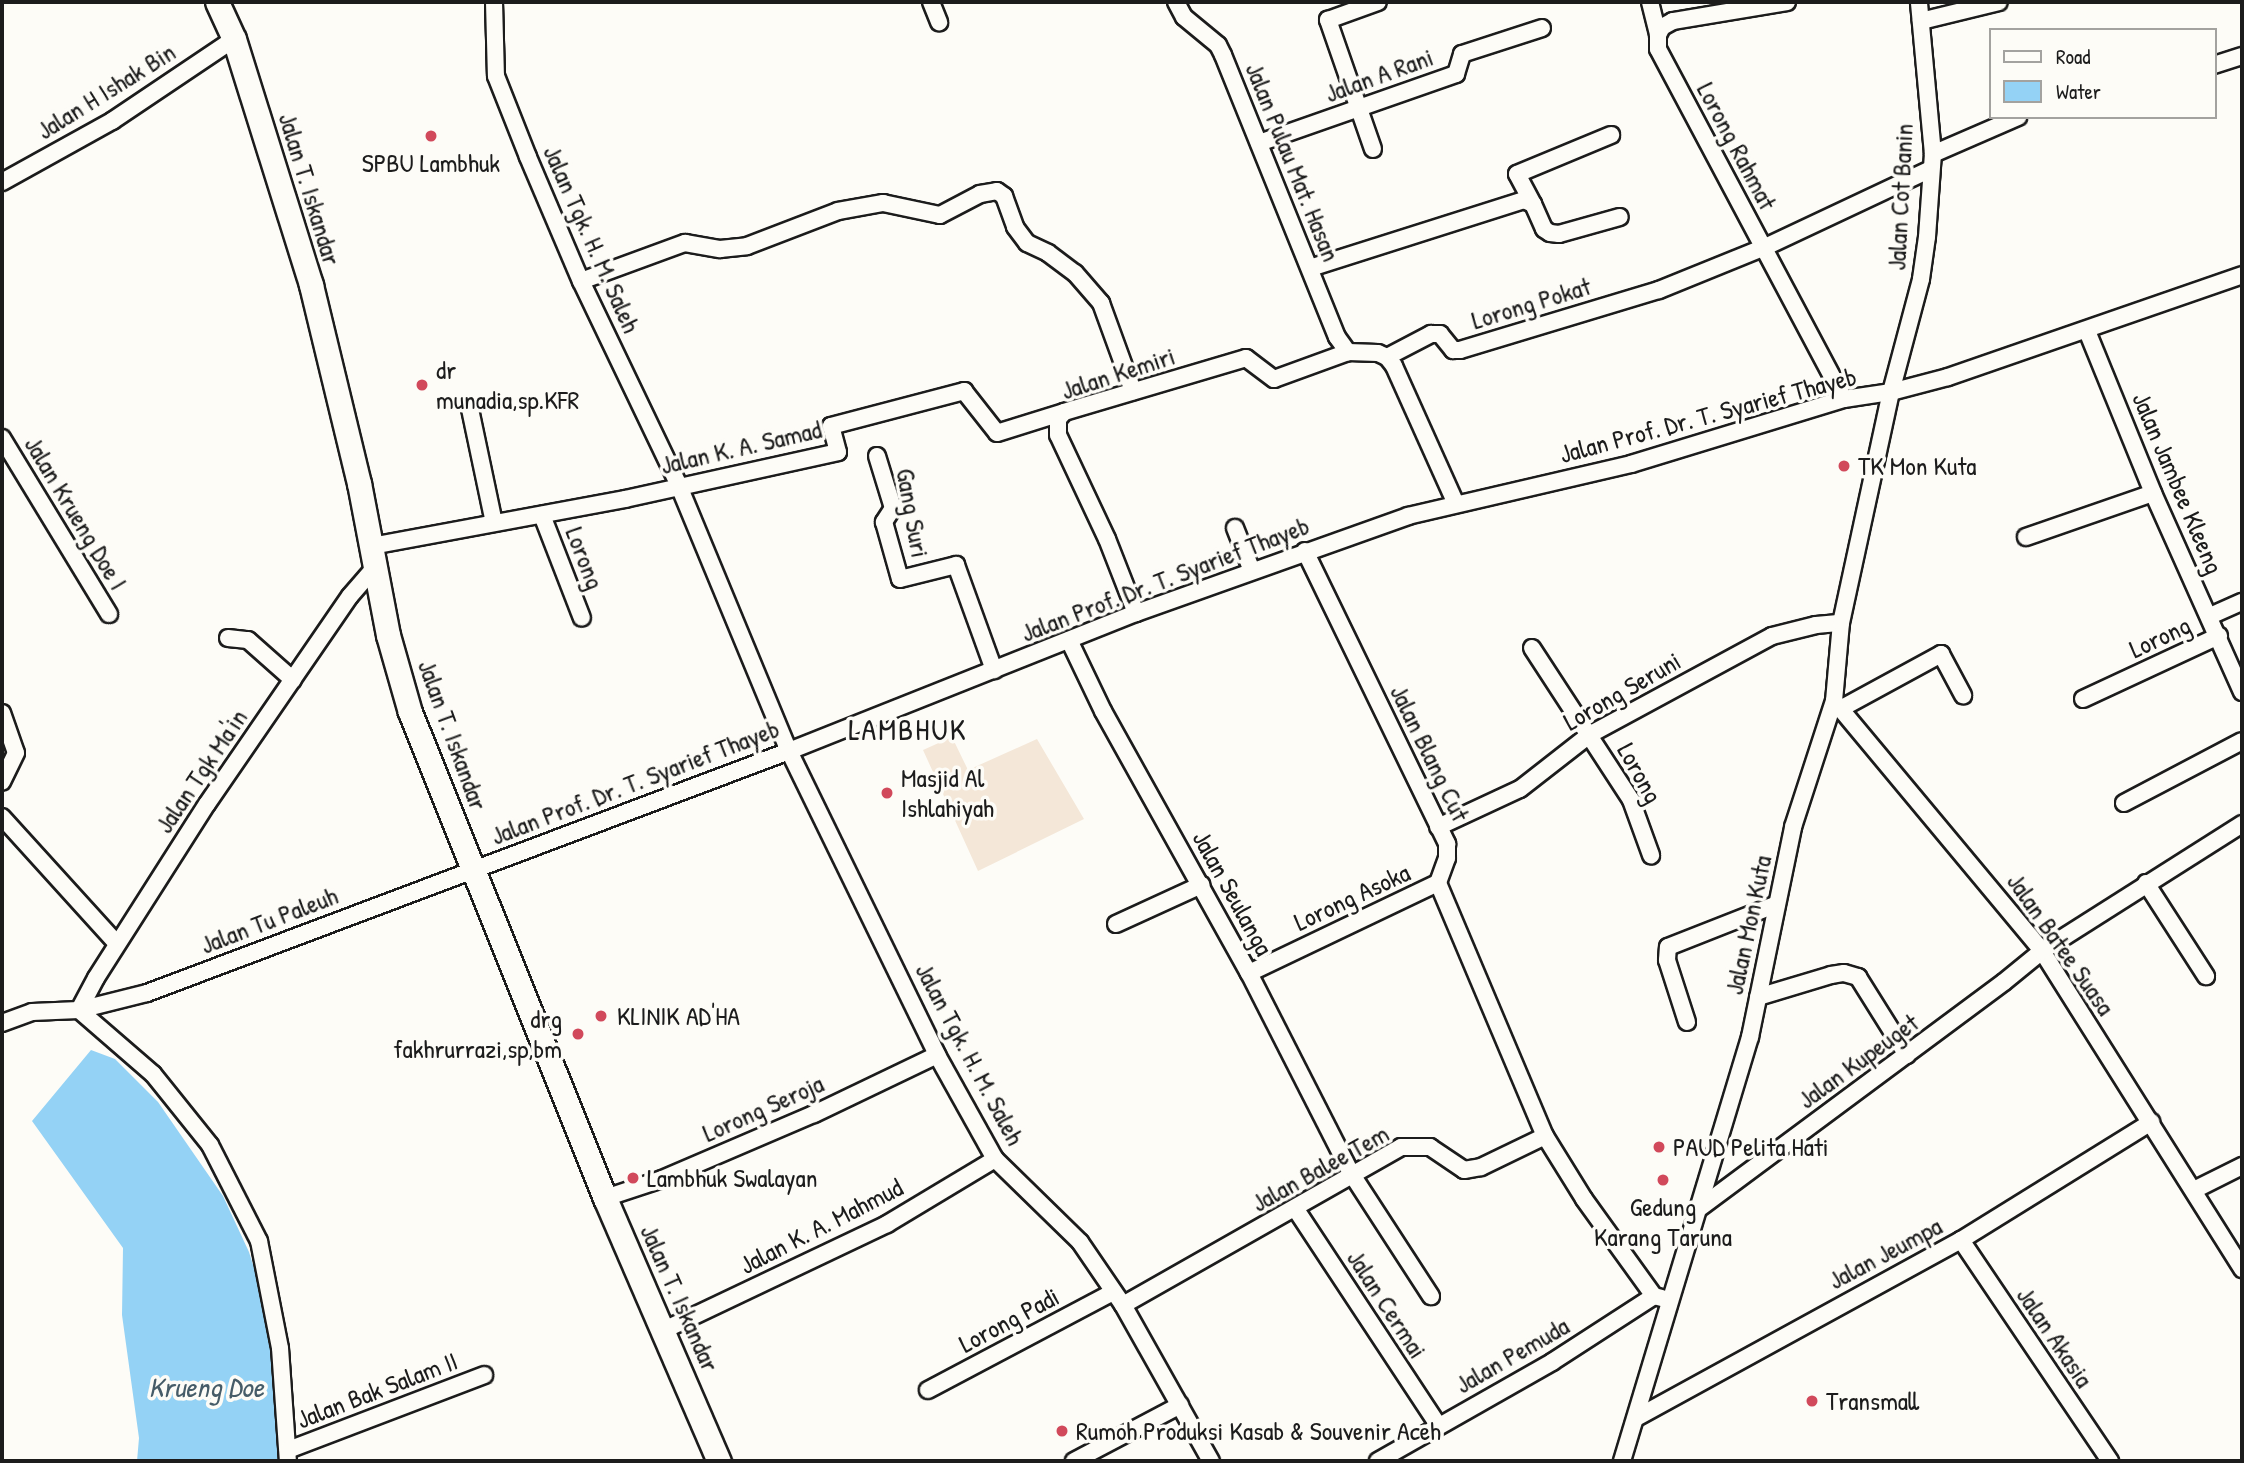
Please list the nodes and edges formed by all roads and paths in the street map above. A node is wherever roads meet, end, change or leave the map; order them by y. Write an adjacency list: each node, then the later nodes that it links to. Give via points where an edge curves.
1 (217, 2): 14 (street, Jalan T. Iskandar)
2 (494, 2): 29 (street, Jalan Tgk. H. M. Saleh, via 496,76)
3 (931, 2): 11 (street)
4 (1176, 2): 20 (street, Jalan Pulau Mat. Hasan, via 1184,16 1218,46)
5 (1378, 2): 17 (street, via 1328,20)
6 (1650, 2): 13 (street, Lorong Rahmat)
7 (1787, 2): 13 (street, via 1673,21)
8 (1919, 2): 10 (street, Jalan Cot Banin)
9 (1998, 2): 10 (street)
10 (1921, 21): 22 (street, Jalan Cot Banin)
11 (939, 22)
12 (1542, 28): 17 (street, Jalan A Rani, via 1462,54 1456,74)
13 (1658, 35): 26 (street, Lorong Rahmat, via 1658,49)
14 (234, 39): 23 (street, Jalan H Ishak Bin, via 112,121); 48 (street, Jalan T. Iskandar, via 311,285)
15 (2242, 56): 16 (street)
16 (2216, 64)
17 (1358, 110): 20 (street, Jalan A Rani); 21 (street)
18 (2014, 119): 22 (street)
19 (1611, 135): 24 (street, via 1517,174)
20 (1259, 143): 27 (street, Jalan Pulau Mat. Hasan)
21 (1373, 149)
22 (1932, 162): 26 (street); 34 (street, Jalan Cot Banin, via 1921,279)
23 (2, 182)
24 (1533, 204): 25 (street, via 1550,233); 27 (street, via 1518,202)
25 (1619, 217)
26 (1765, 247): 32 (street, Lorong Pokat, via 1659,290 1460,351 1454,351 1440,334 1431,334); 35 (street, Lorong Rahmat)
27 (1310, 268): 31 (street, Jalan Pulau Mat. Hasan)
28 (2242, 275): 30 (street, Jalan Prof. Dr. T. Syarief Thayeb)
29 (581, 281): 33 (street, via 685,243 720,249 747,246 838,211 883,203 940,215 980,194 997,191 1004,196 1015,227 1027,243 1075,273 1101,303); 40 (street, Jalan Tgk. H. M. Saleh)
30 (2087, 331): 34 (street, Jalan Prof. Dr. T. Syarief Thayeb); 41 (street, Jalan Jambee Kleeng)
31 (1348, 352): 32 (street); 33 (street, Jalan Kemiri, via 1274,379 1246,358)
32 (1387, 357): 42 (street)
33 (1133, 391): 37 (street, Jalan Kemiri)
34 (1891, 392): 35 (street, Jalan Prof. Dr. T. Syarief Thayeb); 55 (street, Jalan Mon Kuta)
35 (1844, 399): 42 (street, Jalan Prof. Dr. T. Syarief Thayeb, via 1631,464)
36 (470, 409): 44 (street)
37 (1064, 412): 40 (street, Jalan K. A. Samad, via 997,433 964,391 831,426 838,452); 51 (street, Jalan Kemiri, via 1058,419 1058,435)
38 (2, 438): 52 (street, Jalan Krueng Doe I)
39 (877, 456): 60 (street, Gang Suri, via 893,508 884,522 900,579 956,565)
40 (679, 486): 43 (street, Jalan K. A. Samad); 69 (street, Jalan Tgk. H. M. Saleh)
41 (2153, 493): 46 (street); 53 (street, Jalan Jambee Kleeng)
42 (1456, 504): 47 (street, Jalan Prof. Dr. T. Syarief Thayeb)
43 (542, 514): 44 (street, Jalan K. A. Samad); 54 (street, Lorong)
44 (494, 523): 48 (street, Jalan K. A. Samad)
45 (1235, 528): 49 (street)
46 (2026, 537)
47 (1306, 551): 49 (street, Jalan Prof. Dr. T. Syarief Thayeb); 74 (street, Jalan Blang Cut)
48 (374, 557): 61 (street, Jalan Tgk Ma'in); 76 (street, Jalan T. Iskandar, via 388,635 410,712)
49 (1252, 571): 51 (street, Jalan Prof. Dr. T. Syarief Thayeb)
50 (2242, 602): 53 (street, Lorong)
51 (1136, 612): 58 (street, Jalan Prof. Dr. T. Syarief Thayeb)
52 (109, 614)
53 (2210, 616): 56 (street, Jalan Jambee Kleeng)
54 (582, 618)
55 (1841, 623): 65 (street, Jalan Mon Kuta); 67 (street, Lorong Seruni, via 1772,636)
56 (2219, 636): 62 (street, Jalan Jambee Kleeng); 64 (street, Lorong)
57 (228, 638): 61 (street, via 248,640)
58 (1069, 640): 60 (street, Jalan Prof. Dr. T. Syarief Thayeb); 79 (street, Jalan Seulanga)
59 (1532, 648): 67 (street, Lorong)
60 (994, 670): 69 (street, Jalan Prof. Dr. T. Syarief Thayeb)
61 (293, 680): 82 (street, Jalan Tgk Ma'in)
62 (2242, 692)
63 (1963, 695): 65 (street, via 1941,654)
64 (2083, 699)
65 (1838, 704): 80 (street, Jalan Mon Kuta, via 1793,827); 83 (street, Jalan Batee Suasa)
66 (2, 713): 70 (street, via 16,753)
67 (1589, 735): 74 (street, Lorong Seruni, via 1520,789); 75 (street, Lorong, via 1631,800)
68 (2242, 741): 71 (street)
69 (789, 751): 76 (street, Jalan Prof. Dr. T. Syarief Thayeb); 90 (street, Jalan Tgk. H. M. Saleh)
70 (2, 782)
71 (2124, 803)
72 (2, 817): 82 (street)
73 (2242, 824): 78 (street, Jalan Kupeuget)
74 (1438, 827): 77 (street, Jalan Blang Cut, via 1447,844)
75 (1651, 855)
76 (473, 870): 87 (street, Jalan Tu Paleuh, via 146,993); 98 (street, Jalan T. Iskandar)
77 (1438, 883): 84 (street, Lorong Asoka); 93 (street)
78 (2146, 883): 83 (street, Jalan Kupeuget); 85 (street)
79 (1200, 886): 81 (street); 84 (street, Jalan Seulanga)
80 (1777, 904): 86 (street, Jalan Mon Kuta); 88 (street, via 1668,947 1667,960)
81 (1116, 924)
82 (117, 944): 87 (street, Jalan Tgk Ma'in)
83 (2042, 951): 91 (street, Jalan Kupeuget); 92 (street, Jalan Batee Suasa)
84 (1249, 972): 96 (street, Jalan Seulanga)
85 (2206, 976)
86 (1758, 997): 91 (street, via 1830,975 1858,977); 99 (street, Jalan Mon Kuta)
87 (79, 1010): 89 (street, Jalan Tu Paleuh, via 32,1012); 113 (street, via 153,1074 210,1145 260,1241 280,1348)
88 (1687, 1022)
89 (2, 1023)
90 (937, 1055): 94 (street, Jalan Tgk. H. M. Saleh); 98 (street, Lorong Seroja, via 814,1114 662,1179)
91 (1907, 1055): 99 (street, Jalan Kupeuget)
92 (2151, 1122): 97 (street, Jalan Batee Suasa); 101 (street, Jalan Jeumpa)
93 (1545, 1136): 96 (street, Jalan Balee Tem, via 1481,1167 1464,1170 1430,1147 1401,1147); 104 (street)
94 (995, 1159): 105 (street, Jalan Tgk. H. M. Saleh, via 1080,1242); 107 (street, Jalan K. A. Mahmud, via 887,1224)
95 (2242, 1166): 97 (street)
96 (1352, 1172): 100 (street, Jalan Balee Tem); 103 (street, Jalan Seulanga)
97 (2194, 1190): 102 (street, Jalan Batee Suasa)
98 (605, 1198): 107 (street, Jalan T. Iskandar)
99 (1701, 1207): 106 (street, Jalan Mon Kuta)
100 (1295, 1208): 105 (street, Jalan Balee Tem); 112 (street, Jalan Cermai)
101 (1961, 1240): 111 (street, Jalan Jeumpa); 119 (street, Jalan Akasia)
102 (2242, 1269)
103 (1431, 1296)
104 (1654, 1296): 106 (street); 112 (street, Jalan Pemuda, via 1552,1362)
105 (1118, 1298): 109 (street, Lorong Padi); 110 (street, Jalan Tgk. H. M. Saleh)
106 (1672, 1300): 111 (street, Jalan Mon Kuta)
107 (664, 1330): 114 (street, Jalan T. Iskandar)
108 (484, 1375): 113 (street, Jalan Bak Salam II)
109 (928, 1390)
110 (1180, 1405): 115 (street); 116 (street, Jalan Tgk. H. M. Saleh)
111 (1636, 1418): 118 (street, Jalan Mon Kuta)
112 (1439, 1426): 117 (street, Jalan Pemuda)
113 (288, 1456)
114 (719, 1461)
115 (1074, 1461)
116 (1210, 1461)
117 (1378, 1461)
118 (1622, 1461)
119 (2110, 1461)

